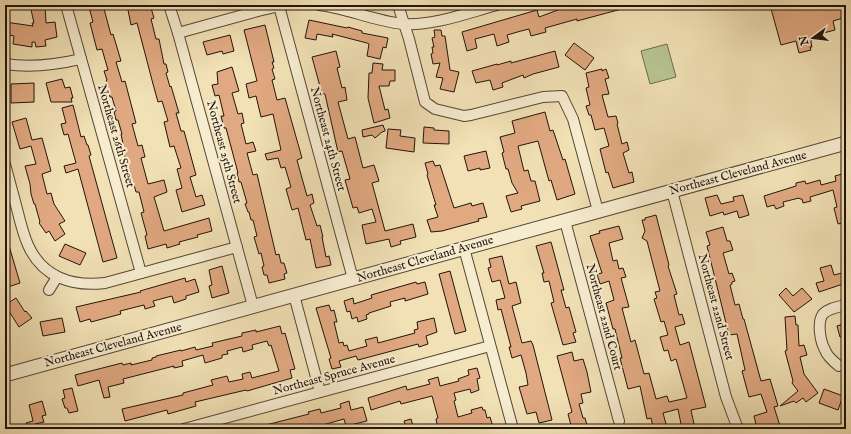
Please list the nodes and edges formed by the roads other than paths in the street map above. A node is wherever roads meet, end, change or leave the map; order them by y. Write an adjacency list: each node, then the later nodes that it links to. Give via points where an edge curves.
1 (66, 5): 9 (street, Northeast 26th Street)
2 (169, 5): 8 (street, Northeast 25th Street)
3 (281, 5): 8 (street); 21 (street, Northeast 24th Street)
4 (319, 5): 7 (street, via 367,18)
5 (398, 5): 7 (street)
6 (497, 5): 7 (street, via 444,19)
7 (404, 24): 15 (street, via 425,102 435,109 464,116 543,97 562,96 573,119)
8 (178, 33): 17 (street, Northeast 25th Street)
9 (81, 59): 10 (street, via 33,66); 19 (street, Northeast 26th Street)
10 (5, 64)
11 (846, 143): 14 (street, Northeast Cleveland Avenue)
12 (5, 164): 13 (street)
13 (7, 178): 20 (street, via 28,245 40,264)
14 (672, 191): 15 (street, Northeast Cleveland Avenue); 33 (street, Northeast 22nd Street, via 726,397)
15 (598, 211): 16 (street, Northeast Cleveland Avenue)
16 (565, 220): 18 (street, Northeast Cleveland Avenue); 30 (street, Northeast 22nd Court)
17 (237, 247): 19 (street); 25 (street, Northeast 25th Street)
18 (464, 248): 21 (street, Northeast Cleveland Avenue); 26 (street)
19 (141, 273): 20 (street, via 92,285 72,283)
20 (57, 276): 22 (street)
21 (353, 279): 23 (street, Northeast Cleveland Avenue)
22 (49, 290)
23 (294, 295): 25 (street, Northeast Cleveland Avenue); 29 (street)
24 (846, 305): 27 (street, via 830,309 824,314 819,328 825,351)
25 (253, 306): 28 (street, Northeast Cleveland Avenue)
26 (490, 346): 29 (street, Northeast Spruce Avenue); 32 (street)
27 (839, 366)
28 (5, 375)
29 (320, 392): 31 (street, Northeast Spruce Avenue)
30 (619, 421)
31 (184, 429)
32 (512, 429)
33 (738, 429)

